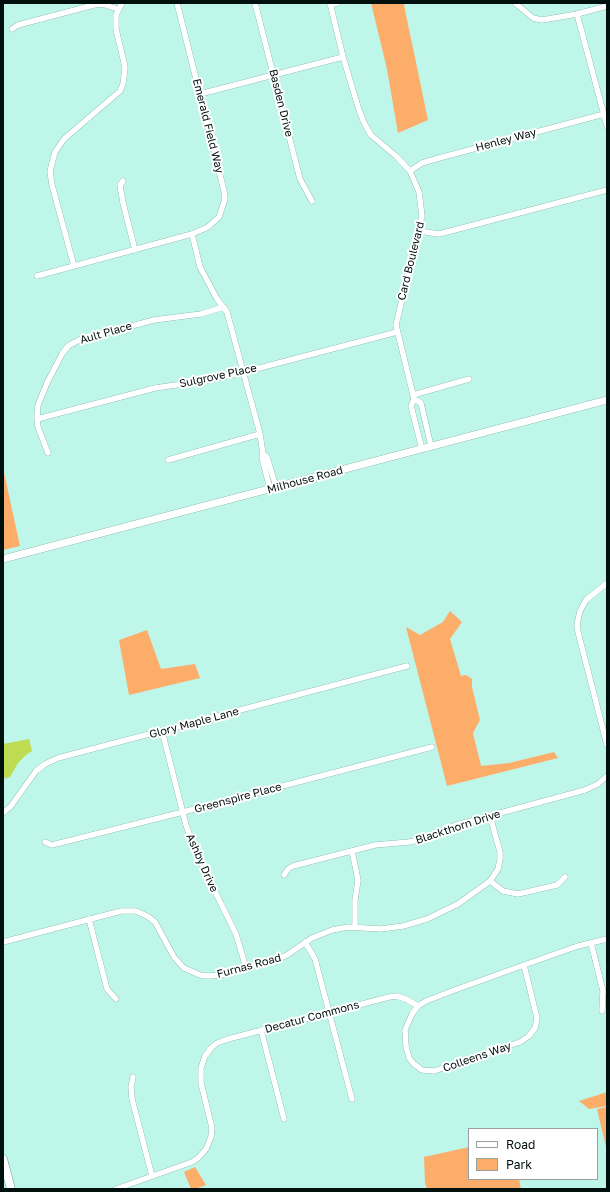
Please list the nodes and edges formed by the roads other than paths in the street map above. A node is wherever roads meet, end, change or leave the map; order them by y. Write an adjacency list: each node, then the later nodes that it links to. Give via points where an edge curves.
1 (122, 3): 8 (street)
2 (176, 3): 13 (street, Emerald Field Way)
3 (255, 3): 12 (street, Basden Drive)
4 (338, 3): 6 (street)
5 (515, 3): 9 (street, via 533,18 542,20)
6 (330, 4): 11 (street, Card Boulevard)
7 (607, 6): 9 (street)
8 (118, 9): 10 (street, via 102,4 94,5 18,24); 23 (street, via 116,29 125,67 123,84 120,91 64,139 55,152 50,171)
9 (577, 14): 14 (street)
10 (12, 29)
11 (343, 57): 12 (street); 16 (street, Card Boulevard, via 358,107 371,135)
12 (274, 75): 13 (street); 19 (street, Basden Drive, via 300,179)
13 (200, 94): 21 (street, Emerald Field Way, via 225,199 219,217 214,223)
14 (604, 114): 15 (street); 16 (street, Henley Way, via 439,158 422,163)
15 (607, 126)
16 (410, 171): 20 (street, Card Boulevard, via 420,192 422,216)
17 (123, 181): 22 (street, via 120,185 122,203)
18 (607, 190): 20 (street, via 439,234)
19 (312, 201)
20 (419, 231): 26 (street, Card Boulevard, via 399,309)
21 (192, 234): 22 (street, Emerald Field Way); 25 (street, via 200,267)
22 (135, 250): 23 (street, Emerald Field Way)
23 (74, 266): 24 (street, Emerald Field Way)
24 (37, 276)
25 (224, 307): 27 (street); 31 (street, Ault Place, via 201,314 154,320 79,340 68,346 47,383 38,405)
26 (397, 332): 27 (street, Sulgrove Place); 29 (street, Card Boulevard)
27 (244, 372): 31 (street, Sulgrove Place, via 155,388); 32 (street)
28 (469, 379): 29 (street)
29 (414, 397): 33 (street, Card Boulevard, via 421,403); 34 (street, Card Boulevard, via 412,406)
30 (607, 400): 33 (street, Milhouse Road)
31 (37, 419): 35 (street)
32 (260, 434): 36 (street); 37 (street, via 262,458)
33 (431, 446): 34 (street, Milhouse Road)
34 (422, 449): 37 (street, Milhouse Road)
35 (48, 453)
36 (168, 460)
37 (273, 488): 38 (street, Milhouse Road)
38 (3, 559)
39 (607, 583): 42 (street, via 586,600 577,624)
40 (407, 666): 41 (street, Glory Maple Lane)
41 (162, 731): 45 (street, Ashby Drive); 46 (street, Glory Maple Lane, via 58,758 45,764 36,771)
42 (607, 745)
43 (432, 747): 45 (street, Greenspire Place)
44 (607, 776): 47 (street, Blackthorn Drive, via 589,789)
45 (183, 812): 48 (street, Greenspire Place, via 52,845); 60 (street, Ashby Drive, via 199,861 236,934)
46 (3, 813)
47 (490, 816): 49 (street, Blackthorn Drive, via 451,827 419,840 375,845); 52 (street, via 500,857 497,871)
48 (45, 842)
49 (352, 851): 50 (street, Blackthorn Drive, via 293,866); 54 (street, via 358,880)
50 (284, 875)
51 (565, 877): 52 (street, via 556,885 518,894 503,891)
52 (490, 881): 54 (street, Furnas Road, via 458,904 427,919 393,928)
53 (89, 919): 56 (street, Furnas Road); 60 (street, Furnas Road, via 126,910 141,912 155,922 174,957 188,970 212,976); 61 (street, via 107,988)
54 (355, 927): 57 (street, Furnas Road, via 332,930)
55 (607, 938): 58 (street)
56 (3, 942)
57 (305, 942): 60 (street, Furnas Road, via 287,956); 64 (street, via 315,959)
58 (591, 943): 59 (street); 63 (street, via 603,991)
59 (524, 965): 62 (street); 62 (street, Colleens Way, via 537,1020 533,1033 520,1042 439,1070 422,1070 409,1058 405,1038 408,1022)
60 (246, 968)
61 (116, 999)
62 (418, 1006): 64 (street, Decatur Commons, via 394,996)
63 (602, 1011)
64 (329, 1012): 65 (street, Decatur Commons); 67 (street)
65 (261, 1030): 68 (street); 70 (street, Decatur Commons, via 223,1040 208,1052 202,1063 200,1076 212,1125 209,1144 204,1153 192,1162)
66 (133, 1077): 70 (street, via 132,1099)
67 (352, 1099)
68 (284, 1119)
69 (3, 1160): 71 (main road)
70 (152, 1176): 72 (street, Decatur Commons)
71 (10, 1189)
72 (116, 1189)

